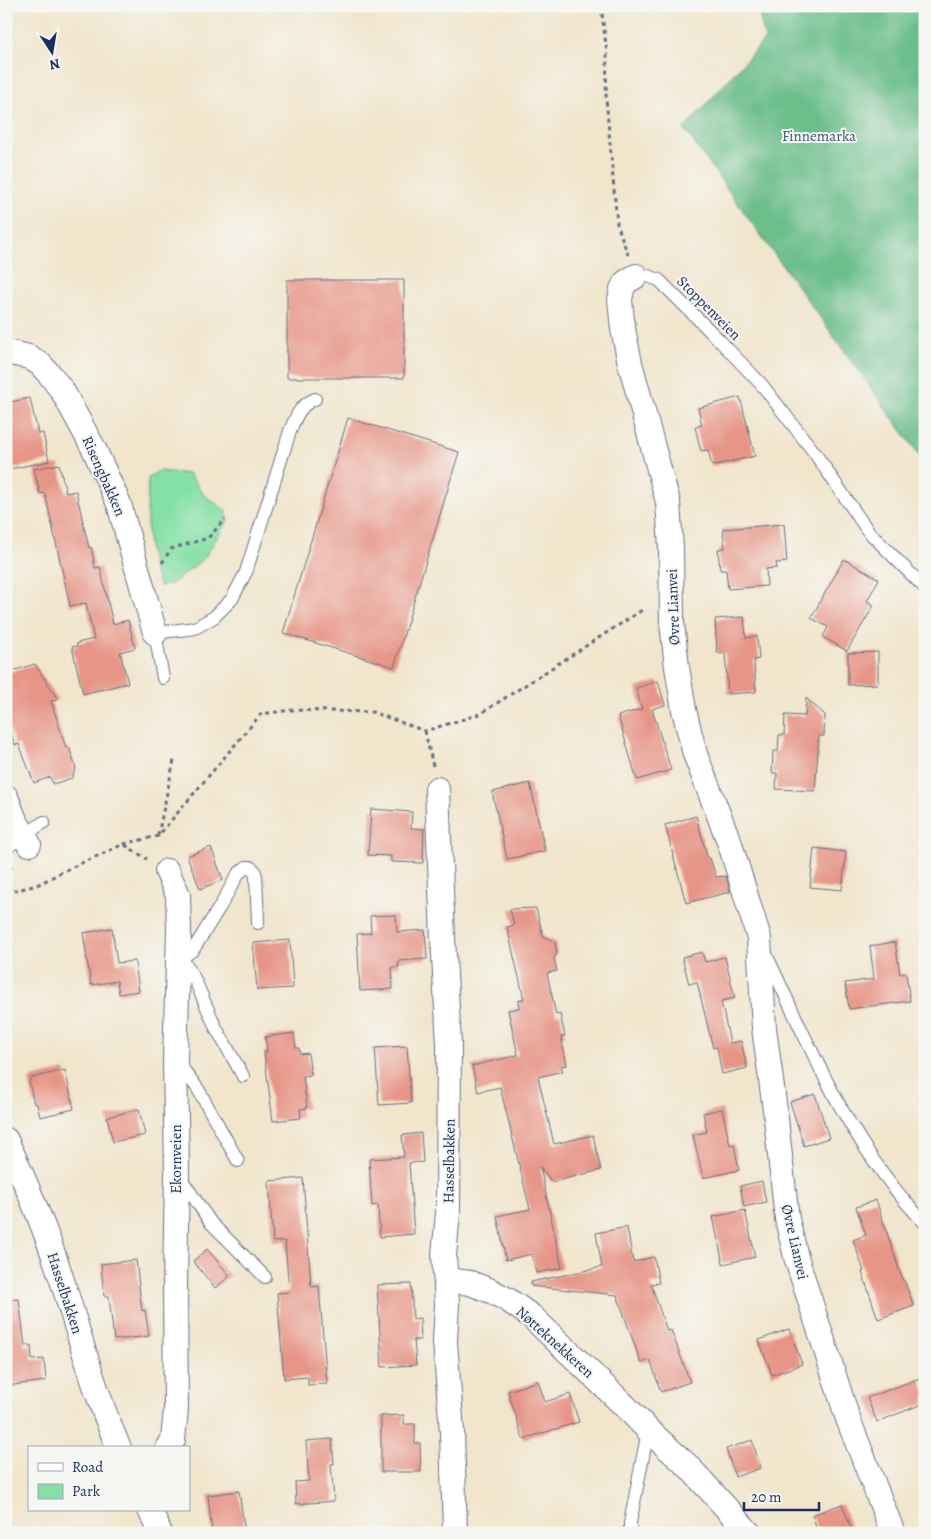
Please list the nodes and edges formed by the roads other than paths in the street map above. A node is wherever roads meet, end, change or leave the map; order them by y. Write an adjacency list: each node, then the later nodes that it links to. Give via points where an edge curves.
1 (636, 276): 4 (lane, Stoppenveien, via 659,280 762,385 803,437 868,531); 13 (street, Øvre Lianvei, via 626,282 622,290 622,328 668,505 672,623 684,710 695,754 730,844)
2 (6, 352): 5 (street, Risengbakken, via 29,357 40,364 63,392 94,449 119,504)
3 (315, 399): 5 (lane, via 300,409 290,431 246,572 232,599 214,617 195,628)
4 (925, 588)
5 (155, 633): 6 (lane, Risengbakken)
6 (163, 678)
7 (438, 789): 22 (street, Hasselbakken, via 449,1044)
8 (6, 797): 10 (street)
9 (44, 822): 10 (lane)
10 (20, 843)
11 (167, 871): 14 (street, Ekornveien, via 178,895)
12 (258, 923): 14 (lane, via 256,876 254,870 246,867 238,874 193,950)
13 (759, 938): 20 (lane, Øvre Lianvei, via 838,1104 869,1155 903,1201); 31 (street, Øvre Lianvei, via 764,1028 787,1220 848,1419)
14 (178, 960): 15 (street, Ekornveien); 16 (lane, via 188,967)
15 (175, 1060): 18 (lane, via 198,1089); 19 (street, Ekornveien)
16 (243, 1076)
17 (6, 1140): 24 (street, Hasselbakken, via 60,1272 93,1380)
18 (238, 1161)
19 (178, 1173): 21 (lane, via 210,1223); 25 (street, Ekornveien, via 176,1409 173,1440)
20 (925, 1223)
21 (265, 1277)
22 (446, 1280): 23 (street, Nøtteknekkeren, via 470,1283 491,1291 525,1312); 28 (street, Hasselbakken, via 445,1342)
23 (649, 1431): 29 (lane); 30 (street, Nøtteknekkeren, via 689,1467)
24 (118, 1446)
25 (169, 1446)
26 (151, 1512): 27 (street)
27 (160, 1533)
28 (455, 1533)
29 (630, 1533)
30 (749, 1533)
31 (893, 1533)

